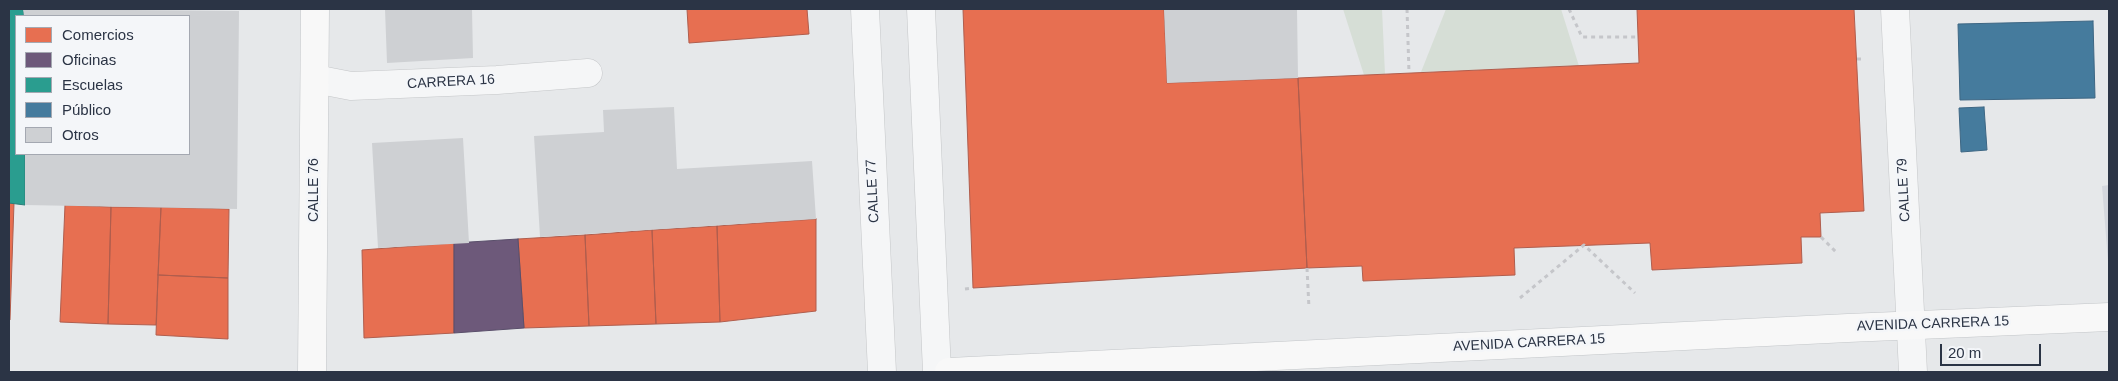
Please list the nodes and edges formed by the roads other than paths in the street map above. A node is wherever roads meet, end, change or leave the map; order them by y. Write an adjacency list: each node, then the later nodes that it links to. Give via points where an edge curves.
1 (315, 9): 6 (main road, CALLE 76)
2 (865, 9): 10 (street, CALLE 77)
3 (921, 9): 11 (street)
4 (1894, 9): 8 (street, CALLE 79)
5 (588, 72): 6 (street, CARRERA 16, via 497,80 351,86)
6 (315, 80): 9 (main road, CALLE 76)
7 (2109, 317): 8 (main road, AVENIDA CARRERA 15)
8 (1911, 325): 12 (main road, AVENIDA CARRERA 15); 13 (street, CALLE 79)
9 (312, 372)
10 (882, 372)
11 (937, 372)
12 (949, 372)
13 (1913, 372)

